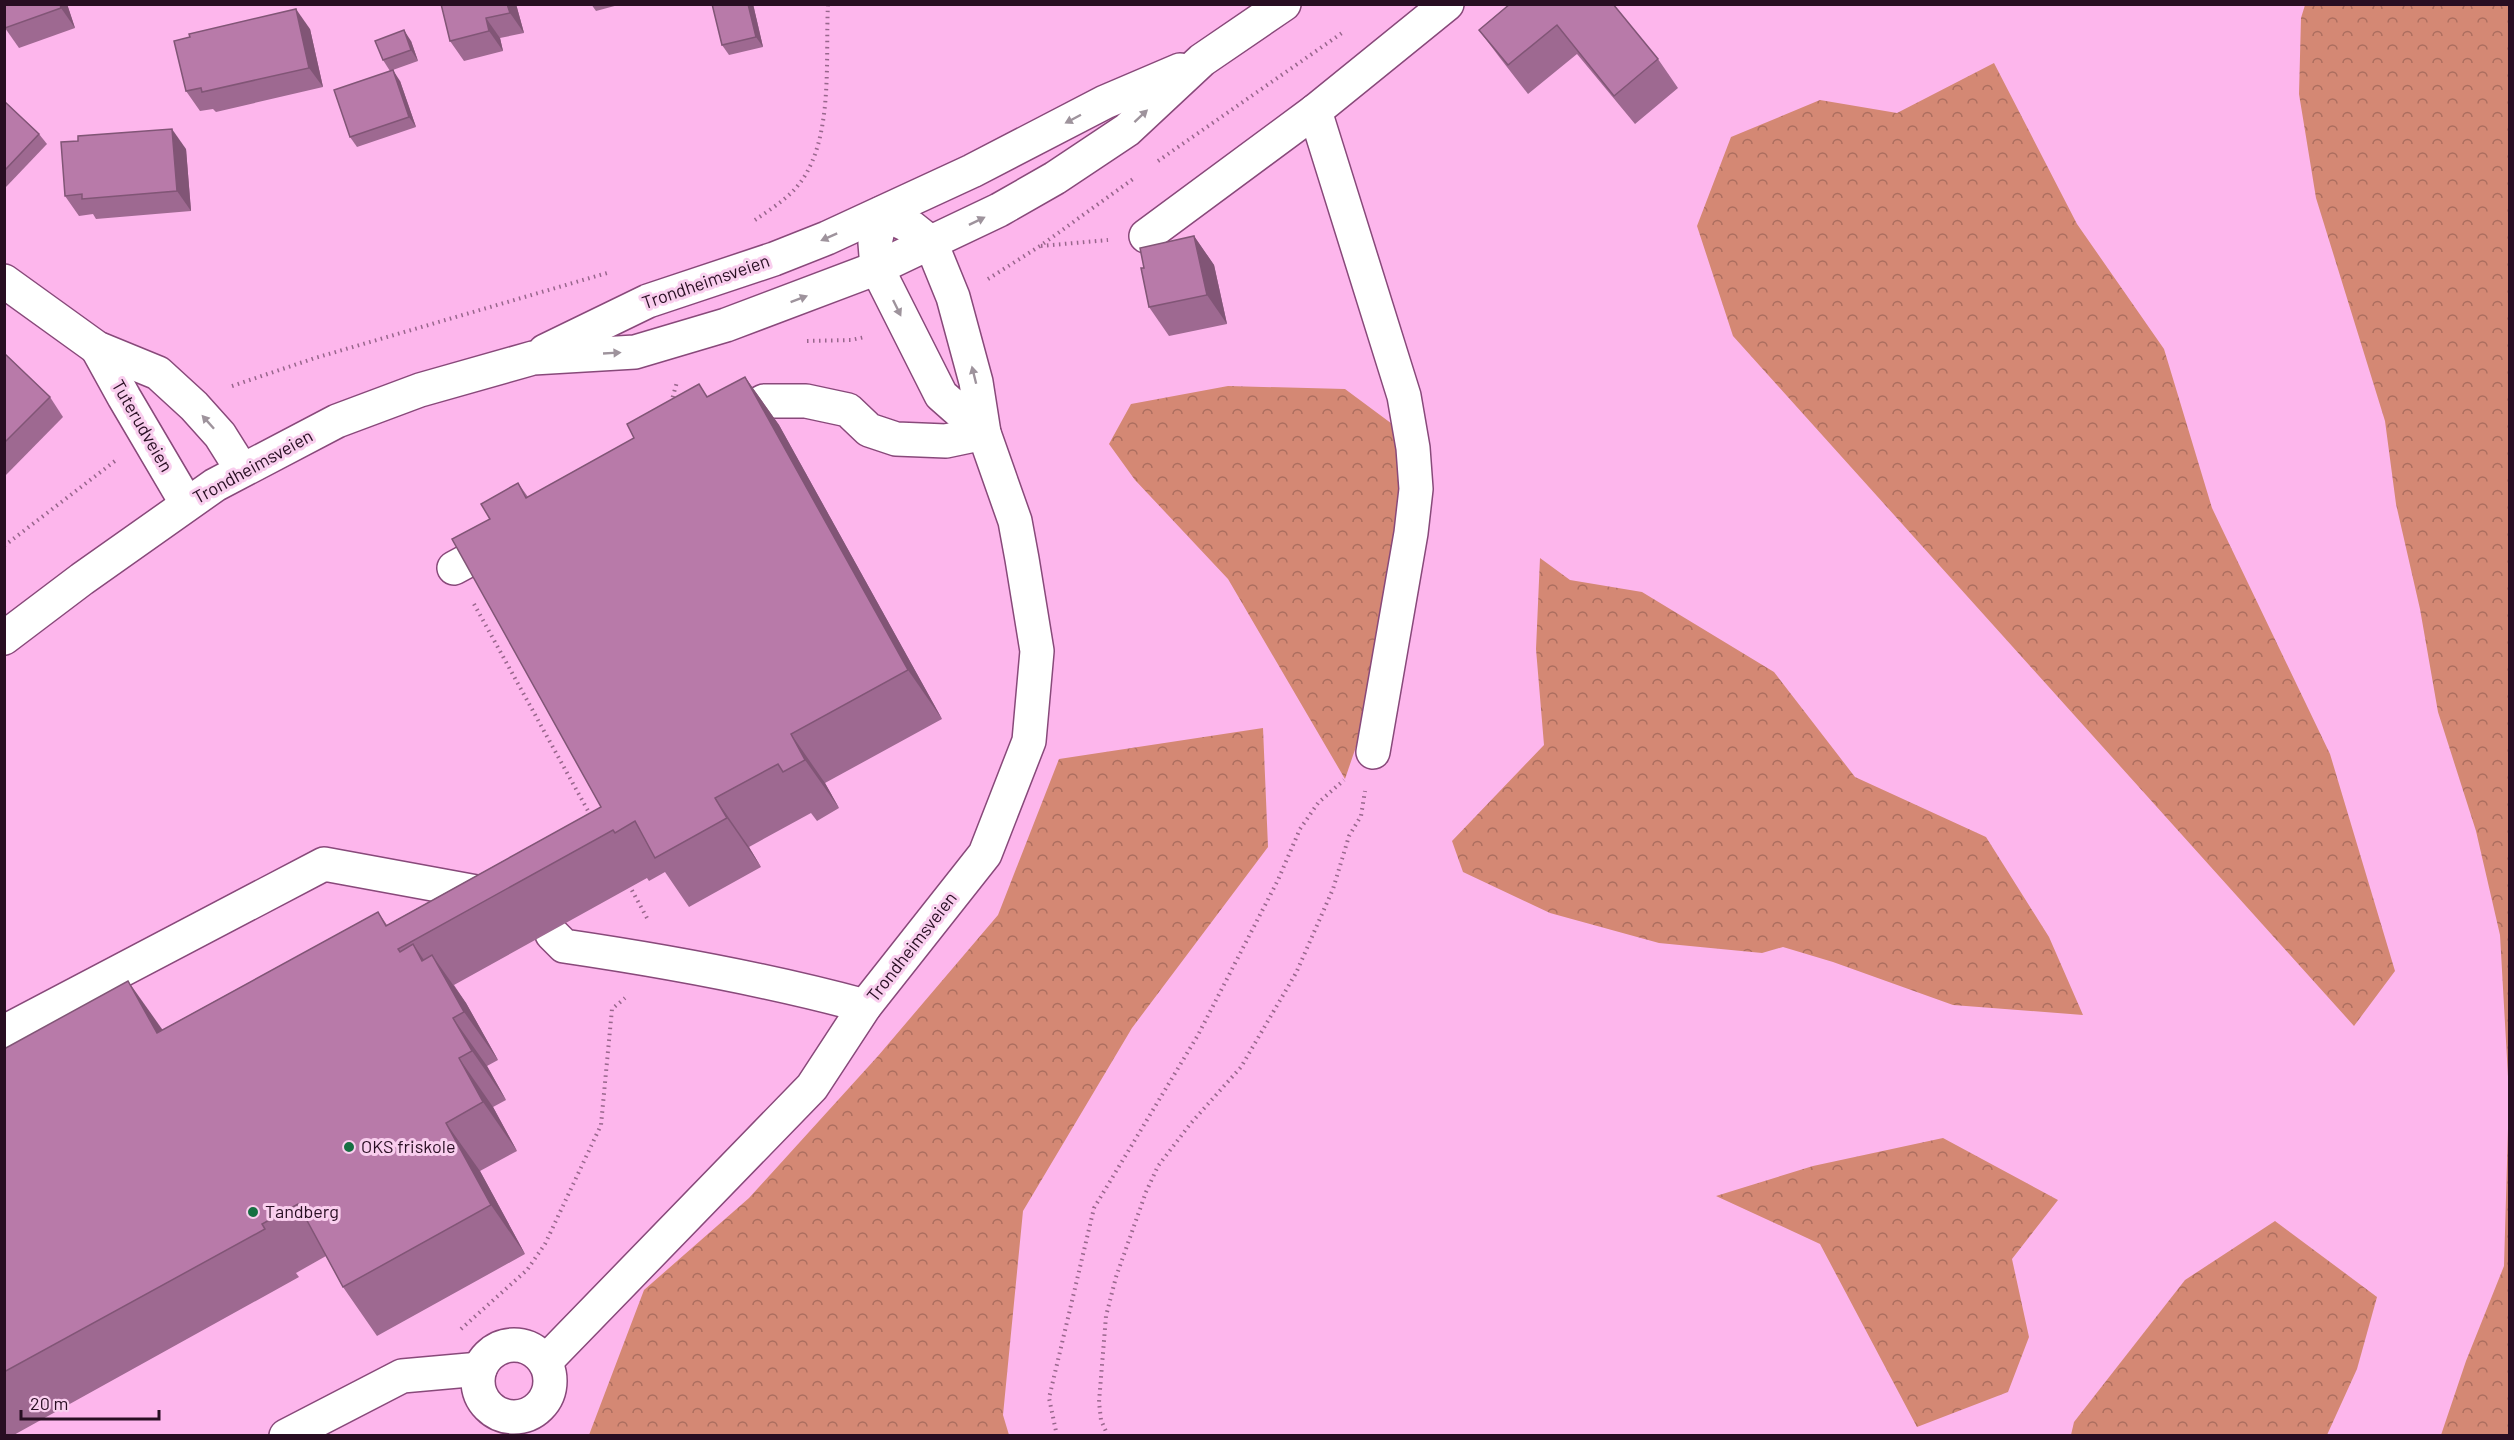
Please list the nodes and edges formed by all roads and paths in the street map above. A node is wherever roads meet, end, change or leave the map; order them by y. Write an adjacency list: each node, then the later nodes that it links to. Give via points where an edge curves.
1 (828, 4): 10 (path, via 825,98 817,150 795,189)
2 (1284, 4): 5 (main road, Trondheimsveien)
3 (1447, 4): 6 (main road)
4 (1352, 26): 7 (path)
5 (1202, 60): 9 (main road, Trondheimsveien, one-way to 9, via 1105,102); 12 (main road, Trondheimsveien, one-way to 5, via 1055,178 1127,130)
6 (1315, 111): 11 (main road); 32 (main road, via 1404,396 1416,489)
7 (1155, 163)
8 (1138, 175): 13 (path)
9 (882, 213): 12 (main road, via 911,227); 14 (main road, Trondheimsveien, via 875,243); 19 (main road, Trondheimsveien, one-way to 19, via 774,260 648,301)
10 (747, 224)
11 (1146, 236): 13 (path)
12 (931, 243): 14 (main road, Trondheimsveien); 23 (main road, Trondheimsveien, one-way to 12, via 976,381 953,297)
13 (1040, 246): 17 (path)
14 (878, 268): 19 (main road, Trondheimsveien, one-way to 14, via 635,352 662,345); 23 (main road, Trondheimsveien, one-way to 23, via 941,394)
15 (614, 271): 21 (path)
16 (4, 281): 18 (main road, Tuterudveien)
17 (985, 281)
18 (97, 348): 26 (main road, Tuterudveien, one-way to 18, via 220,435 158,373); 27 (main road, Tuterudveien)
19 (533, 358): 26 (main road, Trondheimsveien, via 379,405)
20 (680, 373): 22 (path)
21 (228, 387)
22 (670, 406)
23 (984, 433): 24 (main road, via 946,441 896,439 869,430 848,410 806,401 764,401); 38 (main road, Trondheimsveien, via 1015,521 1037,651 1029,741 985,854)
24 (693, 438)
25 (116, 460): 29 (path)
26 (242, 470): 27 (main road, Trondheimsveien)
27 (187, 504): 31 (main road, Trondheimsveien)
28 (527, 528): 30 (main road)
29 (4, 546)
30 (454, 568): 33 (path)
31 (4, 638)
32 (1368, 758): 45 (path, via 1318,803 1300,829 1198,1035 1094,1208 1049,1398); 46 (path, via 1361,816 1349,836 1333,889 1296,973 1241,1067 1158,1166 1131,1231 1106,1316 1099,1402)
33 (595, 823)
34 (629, 884): 37 (path)
35 (525, 909): 39 (main road, via 515,899 324,864)
36 (552, 934): 37 (main road, via 564,946)
37 (672, 962): 38 (main road); 40 (path, via 612,1009 600,1125 545,1244 527,1270)
38 (865, 1006): 41 (main road, Trondheimsveien, via 812,1087)
39 (4, 1032)
40 (453, 1336)
41 (545, 1362): 42 (main road, via 532,1350 508,1346 496,1350); 43 (main road, via 550,1373 547,1397 539,1407)
42 (480, 1369): 43 (main road, via 482,1397); 44 (main road, via 402,1376)
43 (496, 1425)
44 (286, 1436)
45 (1057, 1436)
46 (1108, 1436)

